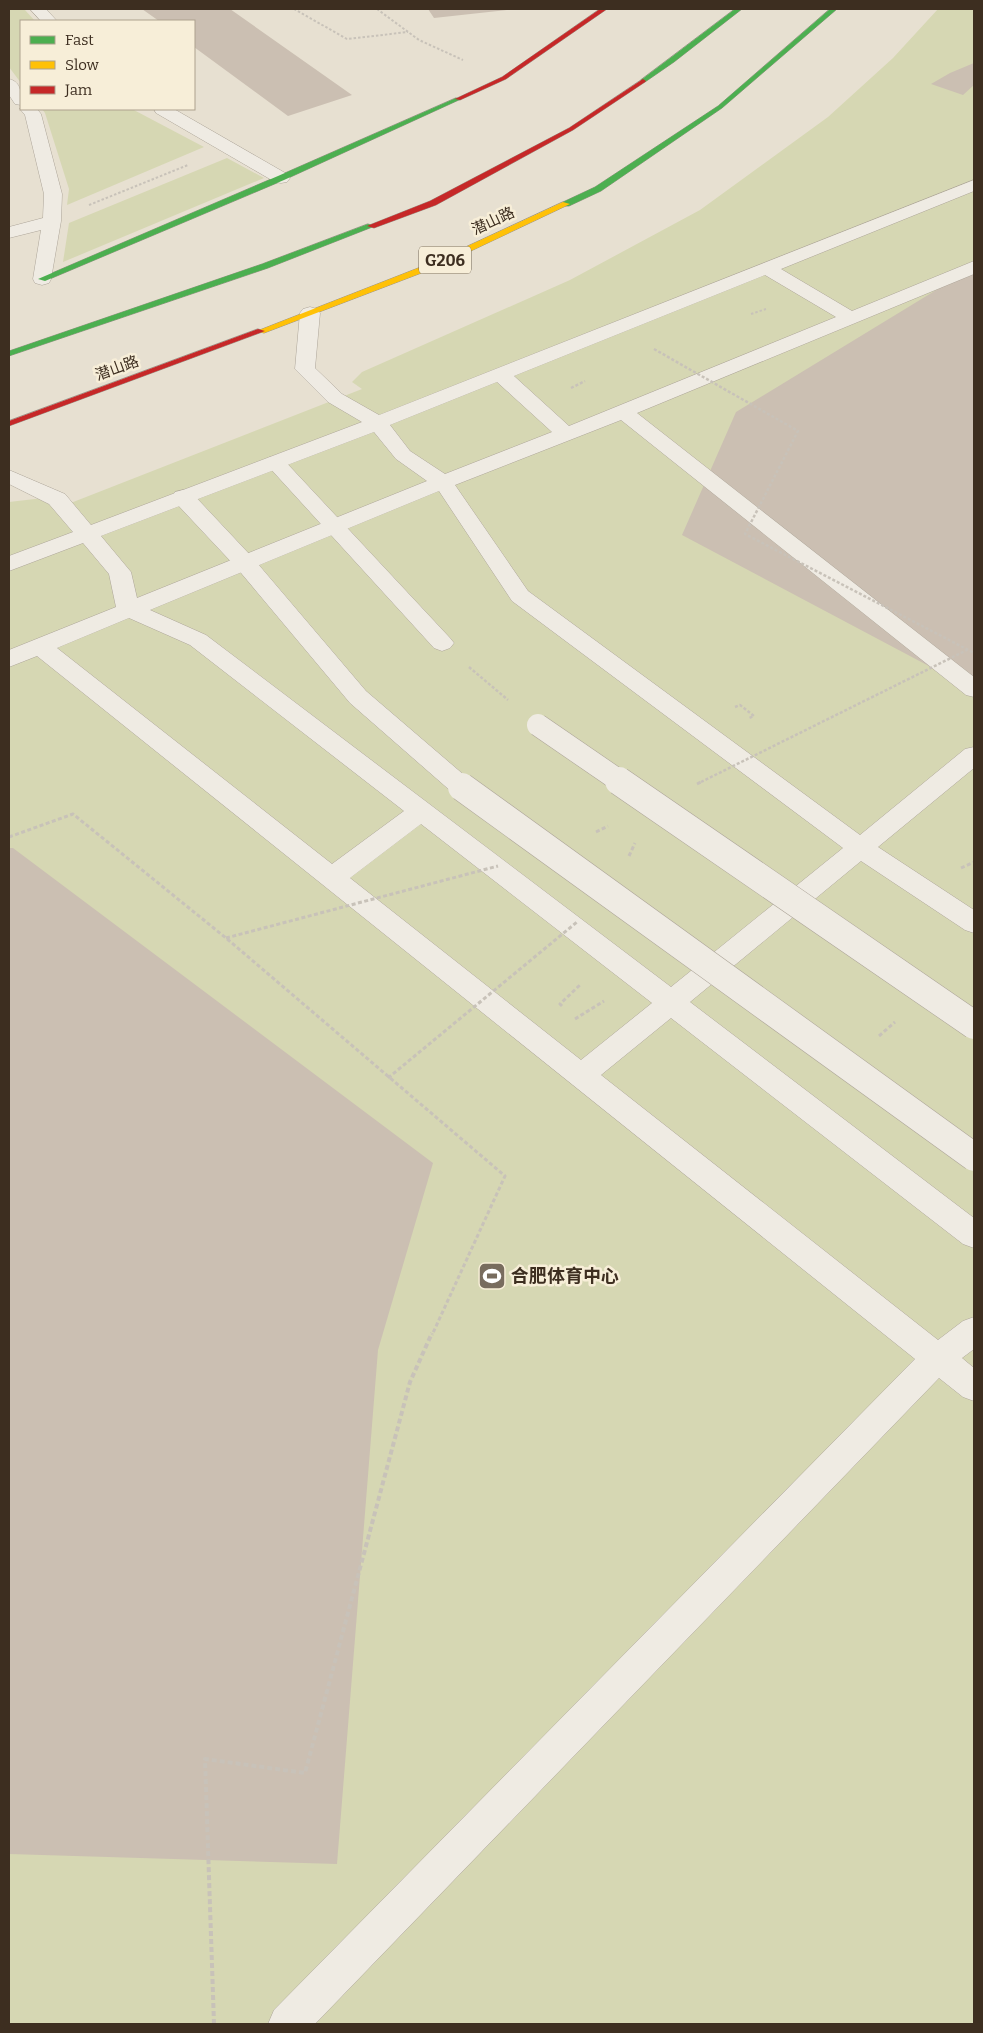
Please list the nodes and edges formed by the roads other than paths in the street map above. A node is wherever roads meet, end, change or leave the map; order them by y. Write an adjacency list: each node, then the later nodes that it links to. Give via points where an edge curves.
1 (38, 9): 5 (street)
2 (604, 9): 10 (main road, via 504,78)
3 (738, 9): 19 (main road, via 672,61 571,129 432,203 265,266)
4 (834, 9): 17 (main road, 潜山路 / G206, via 720,107 598,189 434,265)
5 (48, 20)
6 (9, 84): 7 (street)
7 (20, 99)
8 (29, 110): 12 (street, via 53,194)
9 (164, 110): 10 (street)
10 (281, 178): 16 (main road)
11 (974, 185): 15 (street)
12 (52, 221): 13 (street); 16 (street)
13 (9, 233)
14 (974, 267): 18 (street)
15 (767, 268): 18 (street); 20 (street)
16 (42, 279)
17 (310, 313): 22 (street, via 305,369 335,398); 23 (main road, 潜山路 / G206)
18 (851, 318): 21 (street)
19 (9, 354)
20 (500, 374): 22 (street); 24 (street)
21 (623, 412): 24 (street); 37 (street)
22 (378, 423): 25 (street); 27 (street, via 403,455)
23 (9, 424)
24 (566, 434): 27 (street)
25 (275, 462): 28 (street); 29 (street)
26 (9, 476): 30 (street, via 57,499)
27 (443, 482): 29 (street); 41 (street, via 520,596)
28 (183, 497): 30 (street); 31 (street)
29 (334, 527): 31 (street); 34 (street)
30 (86, 533): 32 (street); 33 (street, via 120,572)
31 (244, 562): 33 (street); 47 (street, bridge, via 358,697 462,787)
32 (9, 564)
33 (128, 609): 35 (street); 40 (street, via 198,640)
34 (442, 644)
35 (39, 646): 36 (street); 42 (street)
36 (9, 659)
37 (974, 689)
38 (538, 725): 45 (street, bridge)
39 (974, 755): 41 (street)
40 (420, 812): 42 (street); 44 (street)
41 (860, 848): 43 (street); 44 (street)
42 (332, 878): 46 (street)
43 (974, 922)
44 (670, 1004): 46 (street); 48 (street)
45 (974, 1025)
46 (581, 1076): 50 (street)
47 (974, 1157)
48 (974, 1235)
49 (974, 1331): 50 (street)
50 (938, 1358): 51 (street); 52 (street)
51 (974, 1387)
52 (288, 2024)

